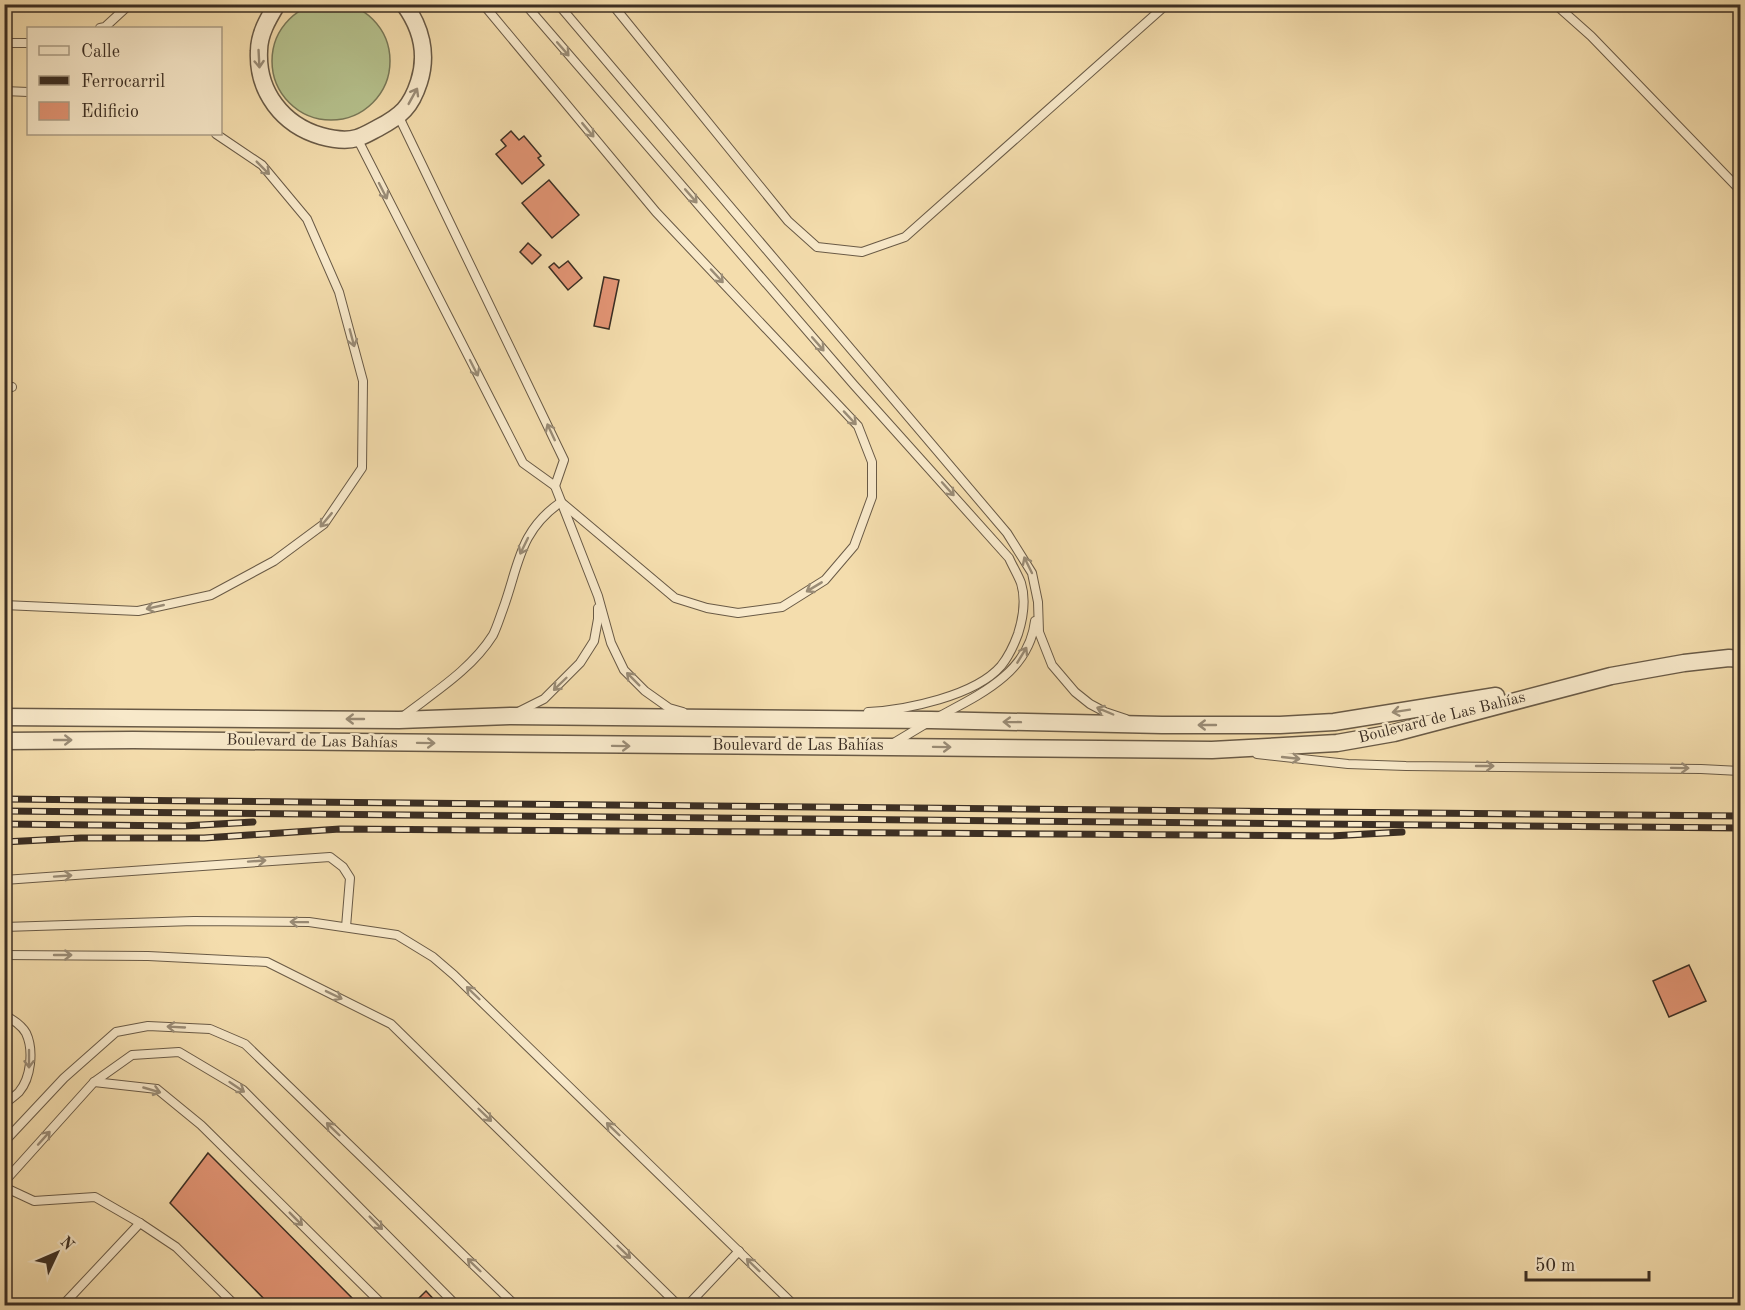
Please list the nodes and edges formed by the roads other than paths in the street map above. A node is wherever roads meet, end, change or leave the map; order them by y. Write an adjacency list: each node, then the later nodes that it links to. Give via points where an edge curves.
1 (130, 4): 10 (lane)
2 (277, 4): 17 (street, one-way to 17, via 264,25 258,50 260,75 270,99 286,118 307,132 332,139)
3 (404, 4): 15 (street, one-way to 3, via 415,95 423,70 423,43)
4 (483, 4): 20 (lane, one-way to 20, via 656,212 858,426 872,462 873,497 854,546 825,580 782,607 738,613 675,598)
5 (525, 4): 22 (lane, one-way to 22, via 1009,558)
6 (558, 4): 21 (lane)
7 (612, 4): 8 (lane, via 788,221 817,247 862,252 905,237)
8 (1167, 4)
9 (1555, 4): 18 (lane)
10 (101, 27)
11 (4, 43): 12 (lane)
12 (27, 43)
13 (4, 92): 14 (lane)
14 (27, 92)
15 (399, 117): 17 (street); 19 (lane, one-way to 15, via 564,460)
16 (217, 135): 25 (lane, one-way to 25, via 262,165 307,219 339,292 363,381 362,468 324,524 274,561 211,595 138,611)
17 (357, 138): 19 (lane, one-way to 19, via 523,463)
18 (1740, 190)
19 (555, 486): 20 (lane)
20 (561, 502): 23 (lane); 32 (lane, one-way to 32, via 533,528 520,554 494,633 471,663)
21 (1007, 533): 22 (lane); 24 (lane, one-way to 21, via 1032,573)
22 (1022, 585): 31 (lane, via 1022,622 1013,648 1000,667 968,688 927,704 890,711)
23 (598, 596): 28 (lane, one-way to 28, via 594,641 580,663 543,699); 30 (lane, one-way to 23, via 669,708 624,670 611,643)
24 (1038, 602): 33 (lane, one-way to 24, via 984,692 1009,673 1024,655 1035,626); 34 (lane, one-way to 24, via 1106,712 1075,692 1052,665 1044,646 1039,632)
25 (4, 605)
26 (1740, 659): 27 (street, Boulevard de Las Bahías, via 1684,663)
27 (1583, 683): 34 (street, Boulevard de Las Bahías, one-way to 34, via 1334,722); 37 (street, Boulevard de Las Bahías, via 1383,735 1337,743)
28 (512, 716): 30 (street, Boulevard de Las Bahías); 32 (street, Boulevard de Las Bahías)
29 (4, 717): 32 (street, Boulevard de Las Bahías, one-way to 29)
30 (701, 718): 31 (street, Boulevard de Las Bahías)
31 (755, 719): 33 (street, Boulevard de Las Bahías)
32 (399, 720)
33 (931, 720): 34 (street, Boulevard de Las Bahías, one-way to 33); 36 (lane)
34 (1162, 725)
35 (4, 741): 36 (street, Boulevard de Las Bahías, one-way to 36)
36 (889, 746): 37 (street, Boulevard de Las Bahías, one-way to 37)
37 (1212, 750): 38 (lane, one-way to 38, via 1348,764)
38 (1740, 771)
39 (4, 880): 41 (lane, one-way to 41, via 330,857 351,878)
40 (4, 927): 41 (lane, one-way to 40, via 309,922 194,921)
41 (346, 927): 50 (lane, one-way to 41, via 433,957 397,935)
42 (4, 955): 56 (lane, one-way to 56, via 267,962 391,1024)
43 (4, 1016): 45 (lane, one-way to 45, via 26,1033 31,1058 20,1092)
44 (94, 1082): 47 (lane, one-way to 44); 53 (lane, one-way to 53, via 157,1089 201,1125); 54 (lane, one-way to 54, via 132,1055 179,1052 243,1090)
45 (4, 1104)
46 (4, 1142): 55 (lane, one-way to 46, via 245,1044 210,1029 148,1026 116,1032 64,1078)
47 (4, 1182)
48 (4, 1187): 49 (lane, via 34,1202 95,1197)
49 (140, 1223): 51 (lane); 52 (lane, via 176,1247)
50 (739, 1251): 57 (lane); 58 (lane, one-way to 50)
51 (62, 1305)
52 (236, 1305)
53 (384, 1305)
54 (457, 1305)
55 (516, 1305)
56 (679, 1305)
57 (687, 1305)
58 (795, 1305)

